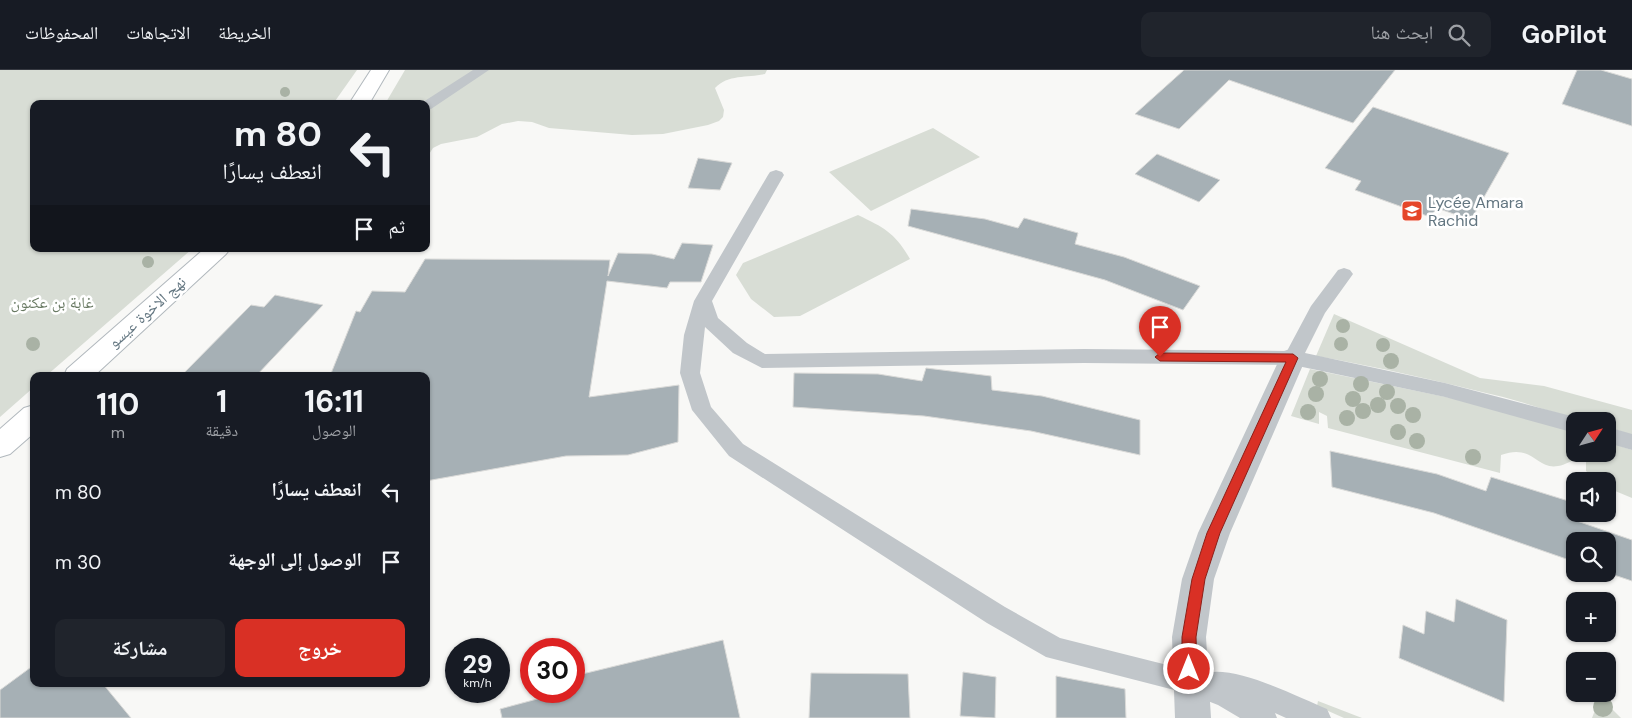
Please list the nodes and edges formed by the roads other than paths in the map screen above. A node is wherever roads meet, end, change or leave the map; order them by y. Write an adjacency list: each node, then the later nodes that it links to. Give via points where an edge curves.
1 (380, 70): 3 (street)
2 (482, 70): 4 (lane)
3 (361, 100)
4 (430, 103)
5 (776, 175): 8 (lane)
6 (215, 252): 10 (street, نهج الاخوة عيسو)
7 (1344, 274): 9 (lane, via 1317,310)
8 (703, 300): 9 (lane, via 710,322 740,348 762,361 1084,356); 16 (lane, via 693,335 690,373 702,410 736,450 1055,649)
9 (1293, 358): 12 (lane, via 1445,390); 16 (street, via 1214,533 1198,579 1189,637)
10 (81, 372)
11 (30, 420): 15 (street)
12 (1566, 423)
13 (1616, 437): 14 (lane)
14 (1632, 442)
15 (0, 446)
16 (1190, 682): 17 (street); 18 (lane, via 1226,695); 19 (lane, via 1242,687)
17 (1193, 718)
18 (1264, 718)
19 (1318, 718)

